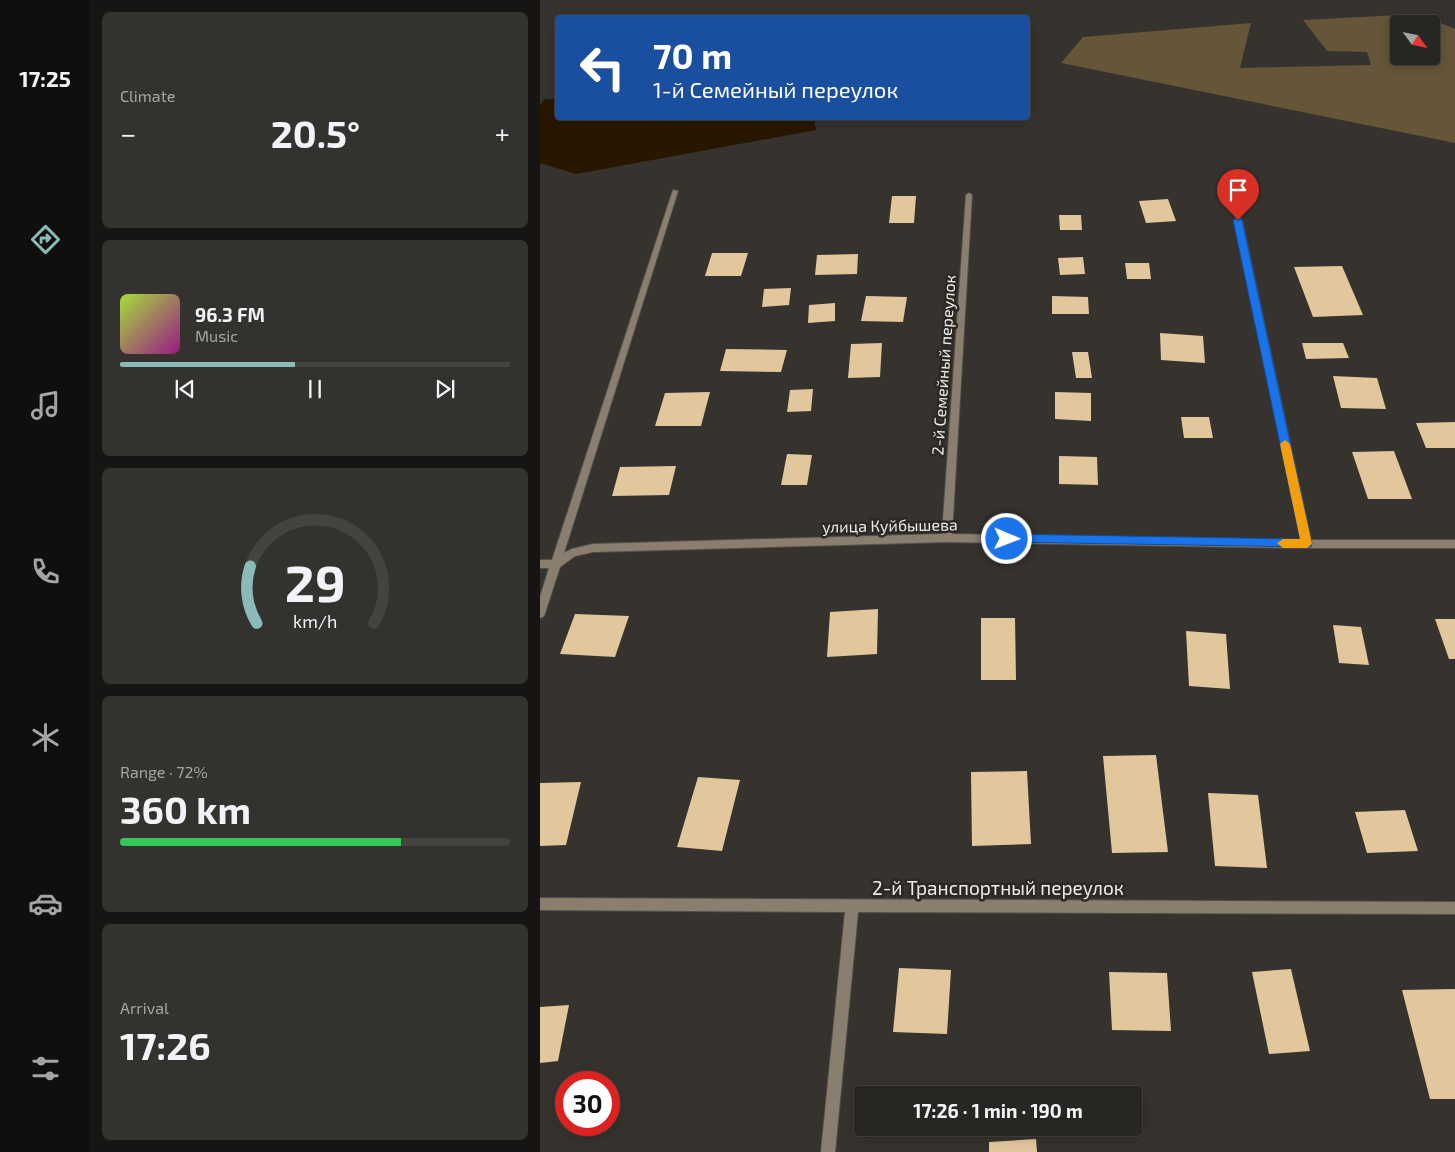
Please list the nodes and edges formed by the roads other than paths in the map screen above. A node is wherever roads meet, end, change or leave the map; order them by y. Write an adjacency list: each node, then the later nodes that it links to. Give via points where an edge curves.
1 (675, 191): 8 (street)
2 (969, 195): 4 (street, 2-й Семейный переулок)
3 (1238, 220): 5 (street)
4 (947, 538): 5 (street, улица Куйбышева); 8 (street, улица Куйбышева, via 593,548 572,553)
5 (1307, 544): 6 (street, улица Куйбышева)
6 (1455, 544)
7 (540, 564): 8 (street, улица Куйбышева)
8 (556, 564): 9 (street)
9 (540, 613)
10 (540, 904): 11 (street, 2-й Транспортный переулок)
11 (852, 905): 12 (street, 2-й Транспортный переулок); 13 (street)
12 (1455, 908)
13 (828, 1152)

